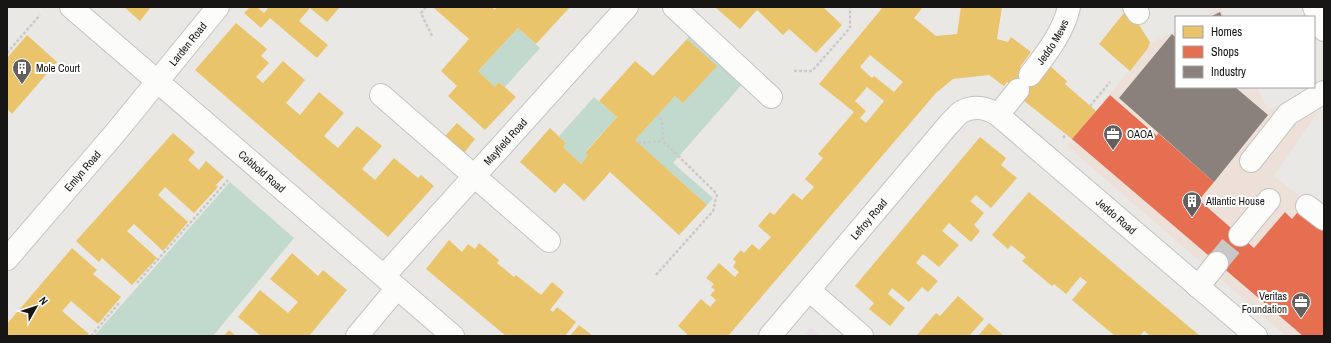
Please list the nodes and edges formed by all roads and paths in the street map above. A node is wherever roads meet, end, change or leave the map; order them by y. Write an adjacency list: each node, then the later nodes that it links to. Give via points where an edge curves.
1 (71, 7): 14 (street, Cobbold Road)
2 (218, 7): 14 (street, Larden Road)
3 (426, 7): 11 (path, via 421,13)
4 (627, 7): 26 (street, Mayfield Road)
5 (674, 7): 18 (street)
6 (850, 7): 13 (path, via 850,28 846,34 812,71)
7 (1070, 7): 22 (street, Jeddo Mews, via 1050,48)
8 (1314, 7): 10 (street)
9 (40, 15): 12 (path)
10 (1324, 30)
11 (432, 36)
12 (7, 53)
13 (794, 71)
14 (156, 81): 33 (street, Emlyn Road, via 116,132); 37 (street, Cobbold Road)
15 (1110, 82): 19 (path)
16 (1324, 92): 25 (street, via 1288,114)
17 (381, 95): 26 (street)
18 (772, 97)
19 (1090, 106)
20 (972, 109): 22 (street, Jeddo Road, via 991,110); 39 (street, Lefroy Road, via 962,112 949,124)
21 (657, 115): 23 (path, via 662,120)
22 (998, 115): 38 (street, Jeddo Road)
23 (663, 141): 24 (path); 35 (path, via 717,194 713,211)
24 (638, 143)
25 (1251, 161)
26 (474, 176): 32 (street); 37 (street, Mayfield Road)
27 (228, 180): 36 (path)
28 (1269, 200): 31 (street)
29 (1307, 206): 30 (street)
30 (1324, 219)
31 (1240, 235)
32 (549, 241)
33 (7, 259)
34 (1218, 263): 38 (street)
35 (656, 275)
36 (137, 282)
37 (390, 282): 42 (street, Mayfield Road); 43 (street, Cobbold Road)
38 (1198, 287): 46 (street, Jeddo Road)
39 (809, 290): 44 (street, Lefroy Road); 45 (street)
40 (120, 302): 41 (path)
41 (91, 336)
42 (357, 336)
43 (454, 336)
44 (770, 336)
45 (862, 336)
46 (1256, 336)

